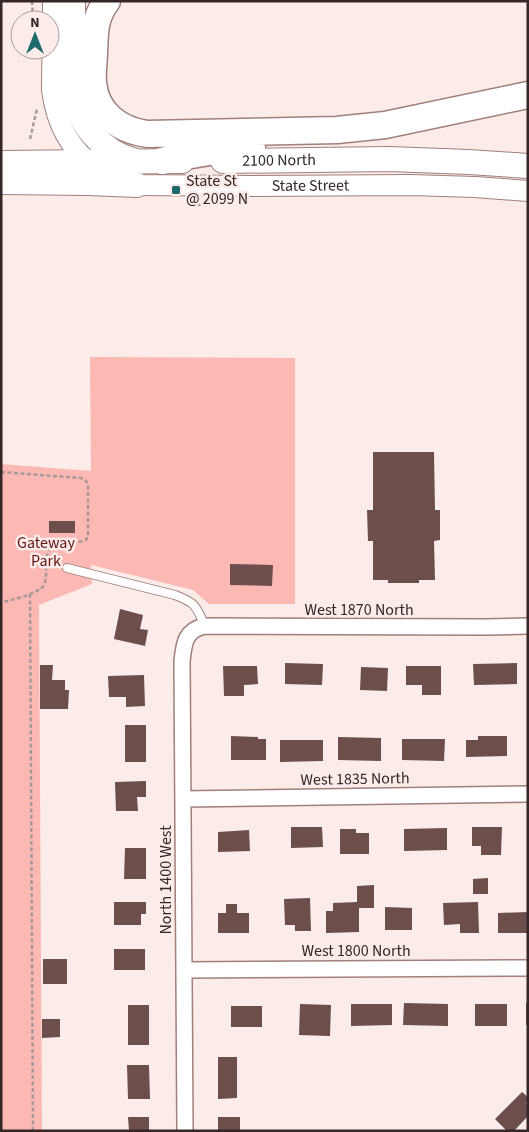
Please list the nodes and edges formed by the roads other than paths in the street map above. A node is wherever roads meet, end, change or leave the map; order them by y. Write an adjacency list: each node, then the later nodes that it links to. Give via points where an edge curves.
1 (53, 1): 6 (main road, State Street, via 54,103 67,138)
2 (73, 1): 7 (highway, via 73,83 81,118 95,138 115,153)
3 (107, 1): 5 (highway, via 95,26 93,82 103,109 126,129 147,134 337,130)
4 (528, 95): 5 (highway)
5 (385, 125): 7 (highway, via 355,136 296,146 216,150)
6 (89, 162): 7 (highway, 2100 North); 8 (highway, 2100 North); 11 (main road, State Street)
7 (151, 162): 9 (highway, 2100 North, via 389,159)
8 (1, 163)
9 (528, 166)
10 (1, 182): 11 (highway)
11 (137, 186): 12 (main road, State Street, via 411,185)
12 (528, 191)
13 (67, 568): 15 (lane, via 189,600 196,608)
14 (528, 626): 15 (street, West 1870 North)
15 (198, 629): 17 (street, North 1400 West, via 184,642 182,661)
16 (528, 794): 17 (street, West 1835 North)
17 (183, 798): 19 (street, North 1400 West)
18 (528, 968): 19 (street, West 1800 North)
19 (184, 970): 20 (street, North 1400 West)
20 (185, 1131)

